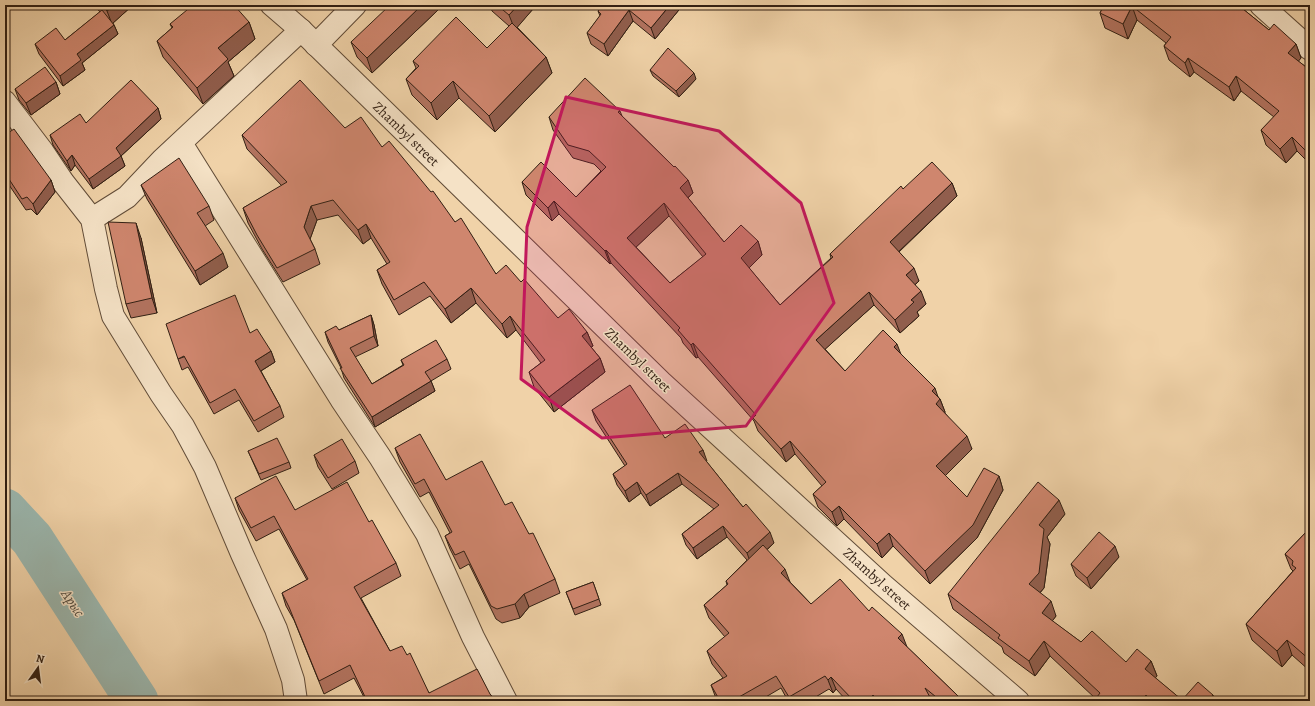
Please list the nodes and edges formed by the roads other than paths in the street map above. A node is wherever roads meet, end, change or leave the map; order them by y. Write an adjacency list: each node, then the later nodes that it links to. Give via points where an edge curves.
1 (272, 5): 4 (street, Zhambyl street)
2 (355, 5): 4 (street)
3 (1261, 5): 5 (street)
4 (308, 38): 7 (street); 11 (street, Zhambyl street, via 661,382 883,585)
5 (1310, 49)
6 (5, 102): 8 (street)
7 (181, 143): 8 (street, via 127,197); 10 (street, via 427,534 473,637)
8 (92, 219): 9 (street, via 113,316 183,426 205,467 276,629 293,680)
9 (296, 701)
10 (506, 701)
11 (1018, 701)

